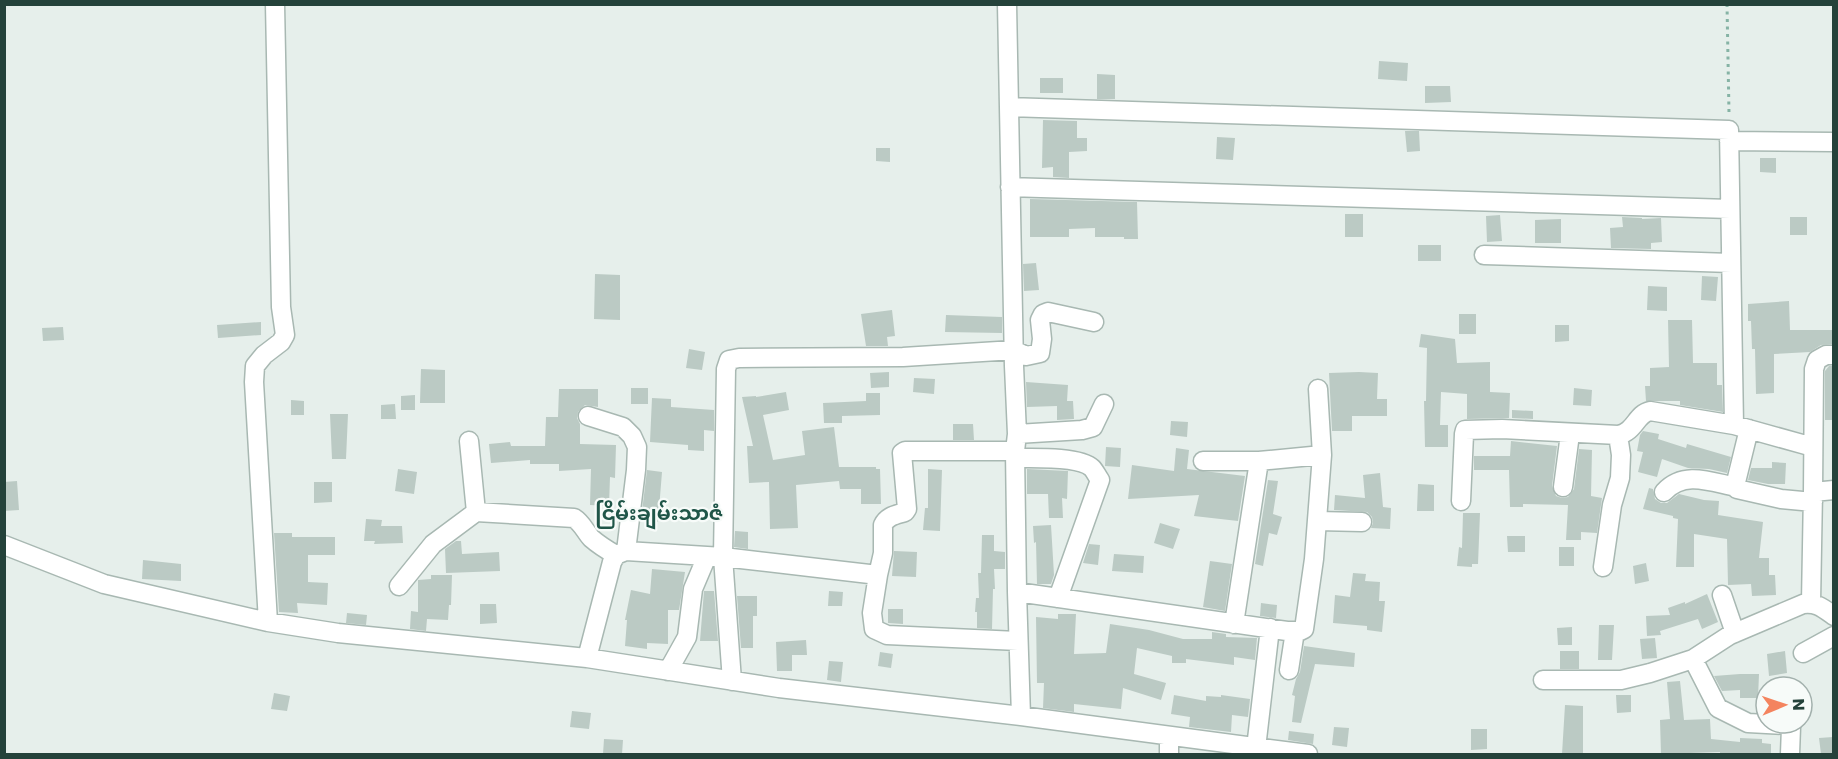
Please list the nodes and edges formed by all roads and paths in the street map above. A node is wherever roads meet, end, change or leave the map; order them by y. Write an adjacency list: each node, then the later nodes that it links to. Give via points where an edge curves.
1 (275, 4): 46 (street, via 281,307 285,335 255,366 254,382)
2 (1007, 4): 4 (street)
3 (1727, 4): 5 (path)
4 (1009, 107): 5 (street); 7 (street)
5 (1729, 135): 6 (street); 8 (street)
6 (1833, 142)
7 (1010, 187): 8 (street); 12 (street)
8 (1730, 209): 10 (street)
9 (1484, 255): 10 (street)
10 (1731, 262): 17 (street)
11 (1094, 322): 12 (street, via 1048,312 1040,320 1040,353 1026,356)
12 (1014, 350): 22 (street); 37 (street, via 903,357 729,360)
13 (1833, 355): 21 (street, via 1817,360 1814,369)
14 (1318, 389): 23 (street)
15 (1104, 404): 22 (street, via 1093,427)
16 (588, 416): 36 (street, via 623,427 637,447)
17 (1741, 427): 19 (street, via 1650,411 1627,434); 21 (street); 27 (street)
18 (1570, 434): 19 (street); 26 (street); 31 (street, via 1465,430)
19 (1618, 435): 38 (street, via 1620,478)
20 (469, 441): 32 (street)
21 (1813, 447): 30 (street)
22 (1016, 448): 39 (street, via 902,453 907,509 885,521); 41 (street); 43 (street, via 1085,463 1100,480)
23 (1322, 455): 25 (street); 33 (street)
24 (1203, 461): 25 (street)
25 (1259, 461): 47 (street)
26 (1563, 487)
27 (1736, 487): 29 (street, via 1687,478); 30 (street, via 1781,499)
28 (1833, 490): 30 (street)
29 (1664, 492)
30 (1813, 497): 44 (street)
31 (1461, 501)
32 (476, 512): 36 (street, via 574,518 600,546); 40 (street, via 433,544)
33 (1317, 521): 34 (street); 49 (street, via 1306,623 1304,629)
34 (1362, 522)
35 (4, 545): 46 (street, via 104,584)
36 (621, 553): 37 (street); 54 (street, via 612,562)
37 (715, 556): 39 (street); 57 (street, via 693,589 687,637); 59 (street)
38 (1603, 567)
39 (878, 575): 52 (street, via 872,613 878,633)
40 (399, 586)
41 (1017, 592): 43 (street); 52 (street)
42 (1722, 595): 50 (street)
43 (1058, 598): 47 (street)
44 (1810, 603): 45 (street); 50 (street)
45 (1833, 616)
46 (268, 622): 54 (street, via 338,633)
47 (1234, 624): 48 (street)
48 (1270, 628): 49 (street); 62 (street)
49 (1295, 631): 56 (street)
50 (1735, 633): 55 (street)
51 (1833, 636): 53 (street)
52 (1018, 641): 60 (street)
53 (1803, 653)
54 (587, 658): 57 (street)
55 (1694, 659): 58 (street, via 1621,680); 64 (street, via 1718,708 1748,723 1791,727)
56 (1289, 670)
57 (669, 671): 59 (street)
58 (1543, 680)
59 (732, 681): 60 (street)
60 (1021, 716): 61 (street)
61 (1169, 745): 62 (street)
62 (1256, 748): 63 (street)
63 (1308, 754)
64 (1790, 754)

